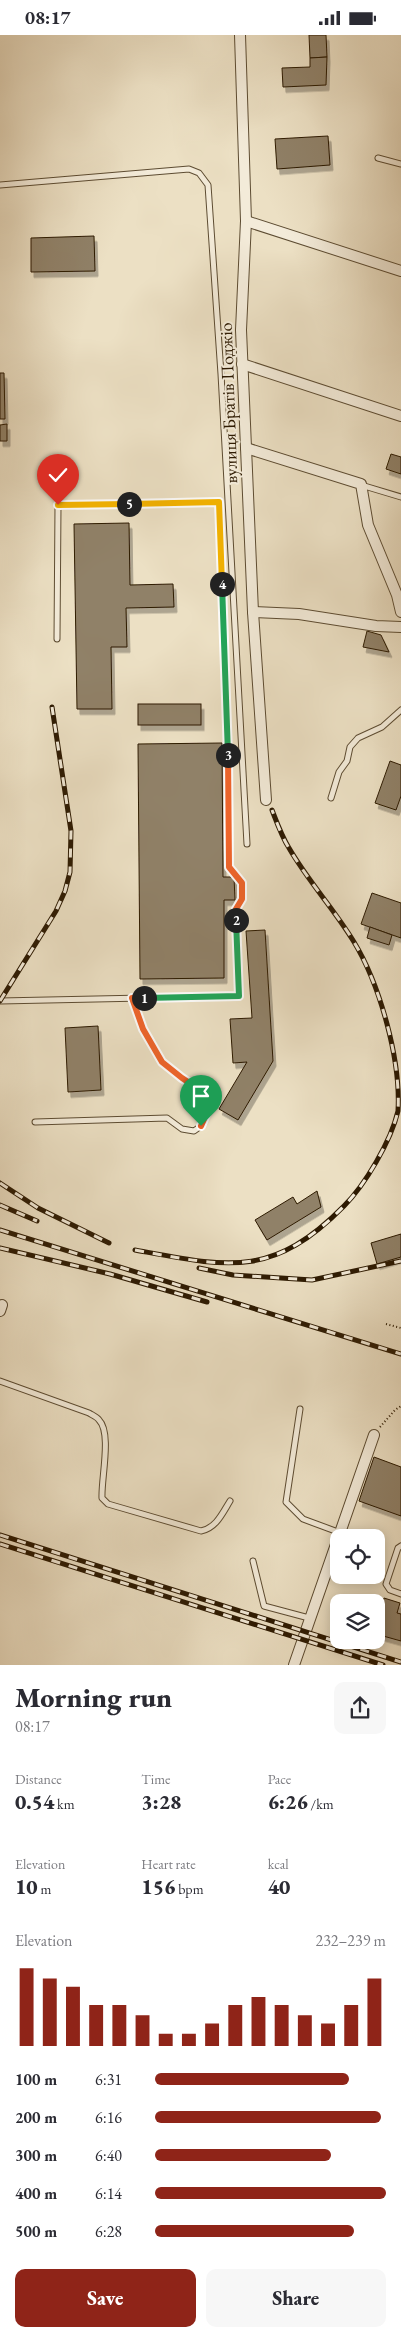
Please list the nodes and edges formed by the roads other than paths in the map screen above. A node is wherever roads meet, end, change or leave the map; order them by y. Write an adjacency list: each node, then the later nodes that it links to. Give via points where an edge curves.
1 (240, 35): 5 (street, вулиця Братів Поджіо)
2 (378, 158): 3 (lane)
3 (401, 163)
4 (0, 185): 19 (lane, via 189,169 199,173 208,185)
5 (246, 221): 6 (street); 7 (street, вулиця Братів Поджіо, via 240,330)
6 (401, 271)
7 (242, 364): 8 (street); 9 (street, вулиця Братів Поджіо)
8 (401, 416)
9 (246, 448): 10 (street); 12 (street, вулиця Братів Поджіо)
10 (360, 485): 11 (lane); 13 (street, via 368,525 397,595)
11 (401, 497)
12 (253, 612): 14 (street, via 299,614); 18 (street, вулиця Братів Поджіо)
13 (401, 613)
14 (401, 627)
15 (57, 639): 20 (lane, via 58,505 219,502 229,867 242,883 242,899 236,909 239,996)
16 (401, 710): 17 (lane, via 382,727 358,738 350,747)
17 (332, 799)
18 (266, 800)
19 (247, 844)
20 (132, 998): 21 (lane); 22 (lane, via 143,1029 162,1062 206,1094 210,1105 201,1126 194,1131 182,1129 167,1118)
21 (0, 1001)
22 (35, 1122)
23 (0, 1381): 26 (lane, via 89,1413 100,1420 106,1441 102,1498 108,1505 201,1531 215,1525)
24 (300, 1409): 27 (lane, via 286,1502 303,1519)
25 (374, 1435): 28 (street)
26 (230, 1501)
27 (330, 1529)
28 (339, 1529)
29 (401, 1547): 32 (lane, via 386,1584 390,1590)
30 (330, 1556): 33 (street)
31 (253, 1561): 33 (lane, via 264,1606)
32 (401, 1594)
33 (309, 1618): 34 (street)
34 (294, 1665)

